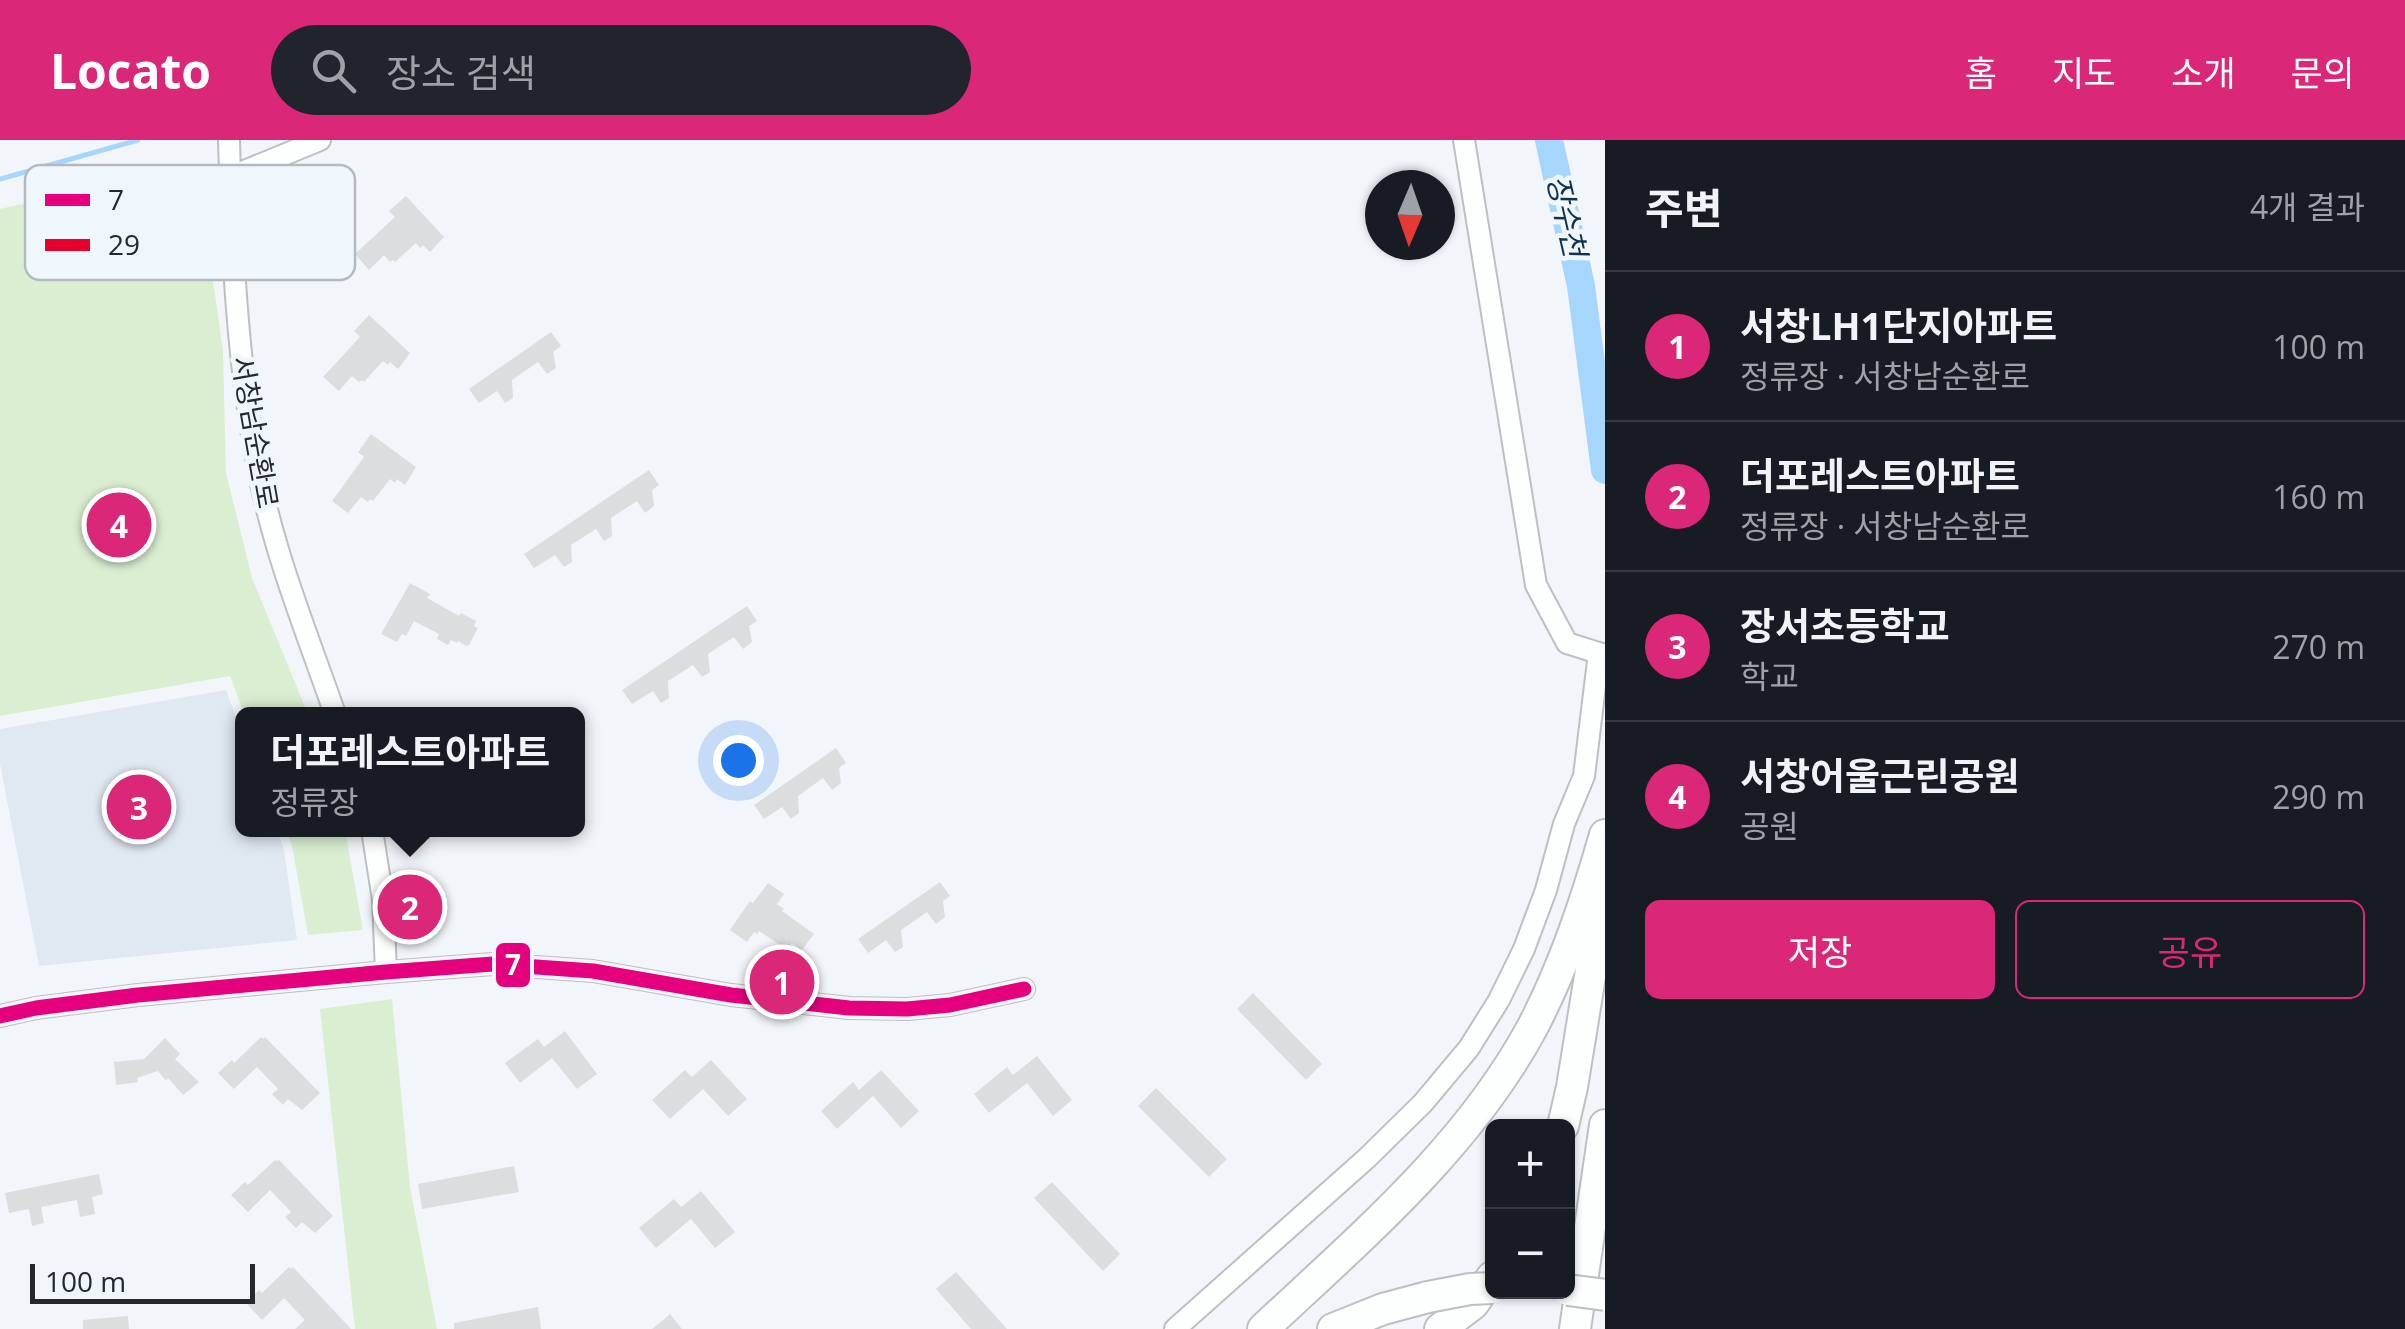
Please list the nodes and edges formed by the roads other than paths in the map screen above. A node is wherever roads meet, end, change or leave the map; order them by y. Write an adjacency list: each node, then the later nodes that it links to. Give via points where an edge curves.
1 (229, 140): 4 (street, 서창남순환로)
2 (320, 140): 5 (street)
3 (1464, 140): 7 (street, via 1536,585 1567,643)
4 (230, 165)
5 (258, 165)
6 (233, 280): 8 (street, 서창남순환로, via 260,478)
7 (1602, 654): 21 (street, via 1584,776 1546,890 1524,949 1469,1048 1367,1158)
8 (332, 707)
9 (1605, 835): 22 (highway, via 1559,971 1488,1097 1438,1160)
10 (373, 837): 12 (street)
11 (1605, 882): 15 (highway)
12 (386, 972): 13 (street, via 493,964 593,971 849,1008 950,1005); 14 (street)
13 (1024, 989)
14 (0, 1016)
15 (1565, 1119)
16 (1605, 1125): 25 (highway)
17 (1485, 1286): 24 (highway)
18 (1485, 1288): 23 (highway, bridge, via 1428,1296)
19 (1575, 1291): 20 (highway, bridge)
20 (1605, 1295)
21 (1175, 1329)
22 (1263, 1329)
23 (1333, 1329)
24 (1440, 1329)
25 (1575, 1329)

